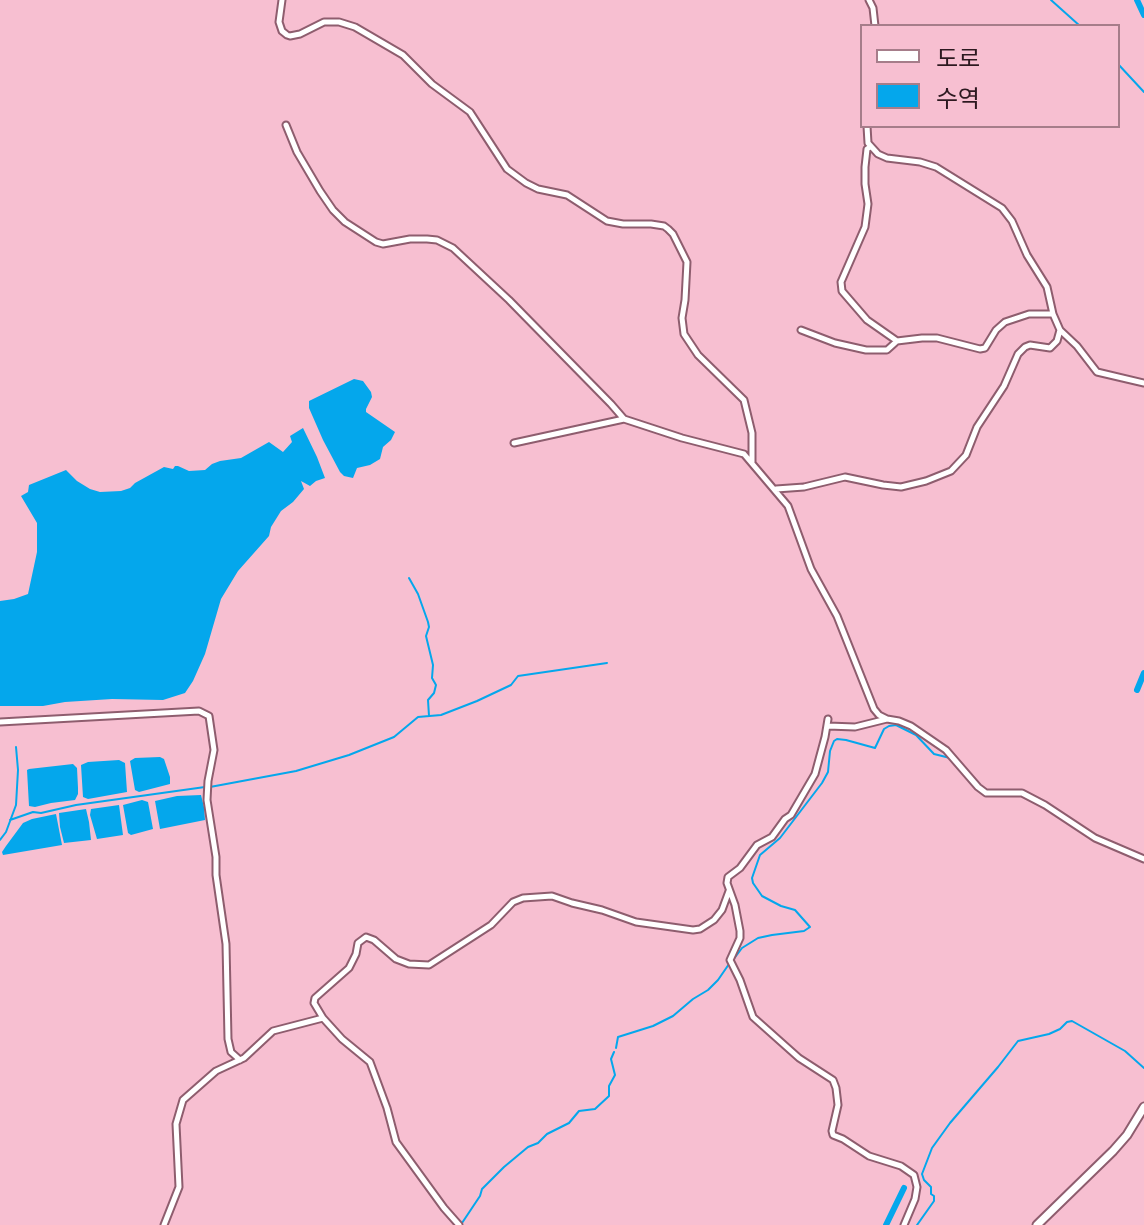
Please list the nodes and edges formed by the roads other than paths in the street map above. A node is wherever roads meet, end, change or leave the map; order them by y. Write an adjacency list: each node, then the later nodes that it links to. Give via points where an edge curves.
1 (282, 0): 14 (street, via 279,22 287,35 339,22 403,55 470,112 507,169 526,183 567,195 615,224 668,229 687,262 684,334 744,400)
2 (869, 0): 3 (street)
3 (875, 24)
4 (286, 125): 12 (street, via 325,200 345,222 383,244 427,239 453,248)
5 (867, 128): 6 (street)
6 (870, 147): 7 (street, via 887,158 936,167 1002,208 1047,287); 10 (street, via 865,227 841,287 867,320)
7 (1053, 314): 9 (street); 10 (street, via 1005,322 980,349 937,338)
8 (801, 330): 10 (street, via 866,350 887,350)
9 (1060, 330): 11 (street, via 1097,372); 15 (street, via 1050,348 1030,345 1018,354 966,455 951,471 901,487 845,477)
10 (897, 341)
11 (1144, 383)
12 (624, 419): 13 (street); 14 (street, via 740,452)
13 (514, 443)
14 (752, 462): 15 (street)
15 (775, 489): 16 (street, via 791,512 874,709)
16 (887, 719): 18 (street, via 911,726 946,750 986,793 1027,796 1095,838); 19 (street, via 855,727 828,722 805,793 777,832 728,877)
17 (0, 722): 21 (street, via 199,711 209,716 214,750 207,800 226,944 228,1039)
18 (1144, 859)
19 (729, 890): 20 (street, via 714,920 693,930 636,922 552,896 523,898 491,925 423,966 396,959 366,937 358,943 349,968 315,998); 25 (street, via 740,931 730,960 751,1014 799,1058 833,1080 838,1105 833,1135 914,1175 915,1199)
20 (323, 1018): 21 (street, via 273,1031); 24 (street, via 370,1062 396,1142)
21 (240, 1060): 23 (street, via 216,1071 180,1107 179,1187)
22 (1144, 1107): 26 (street, via 1113,1151)
23 (164, 1225)
24 (459, 1225)
25 (904, 1225)
26 (1037, 1225)

